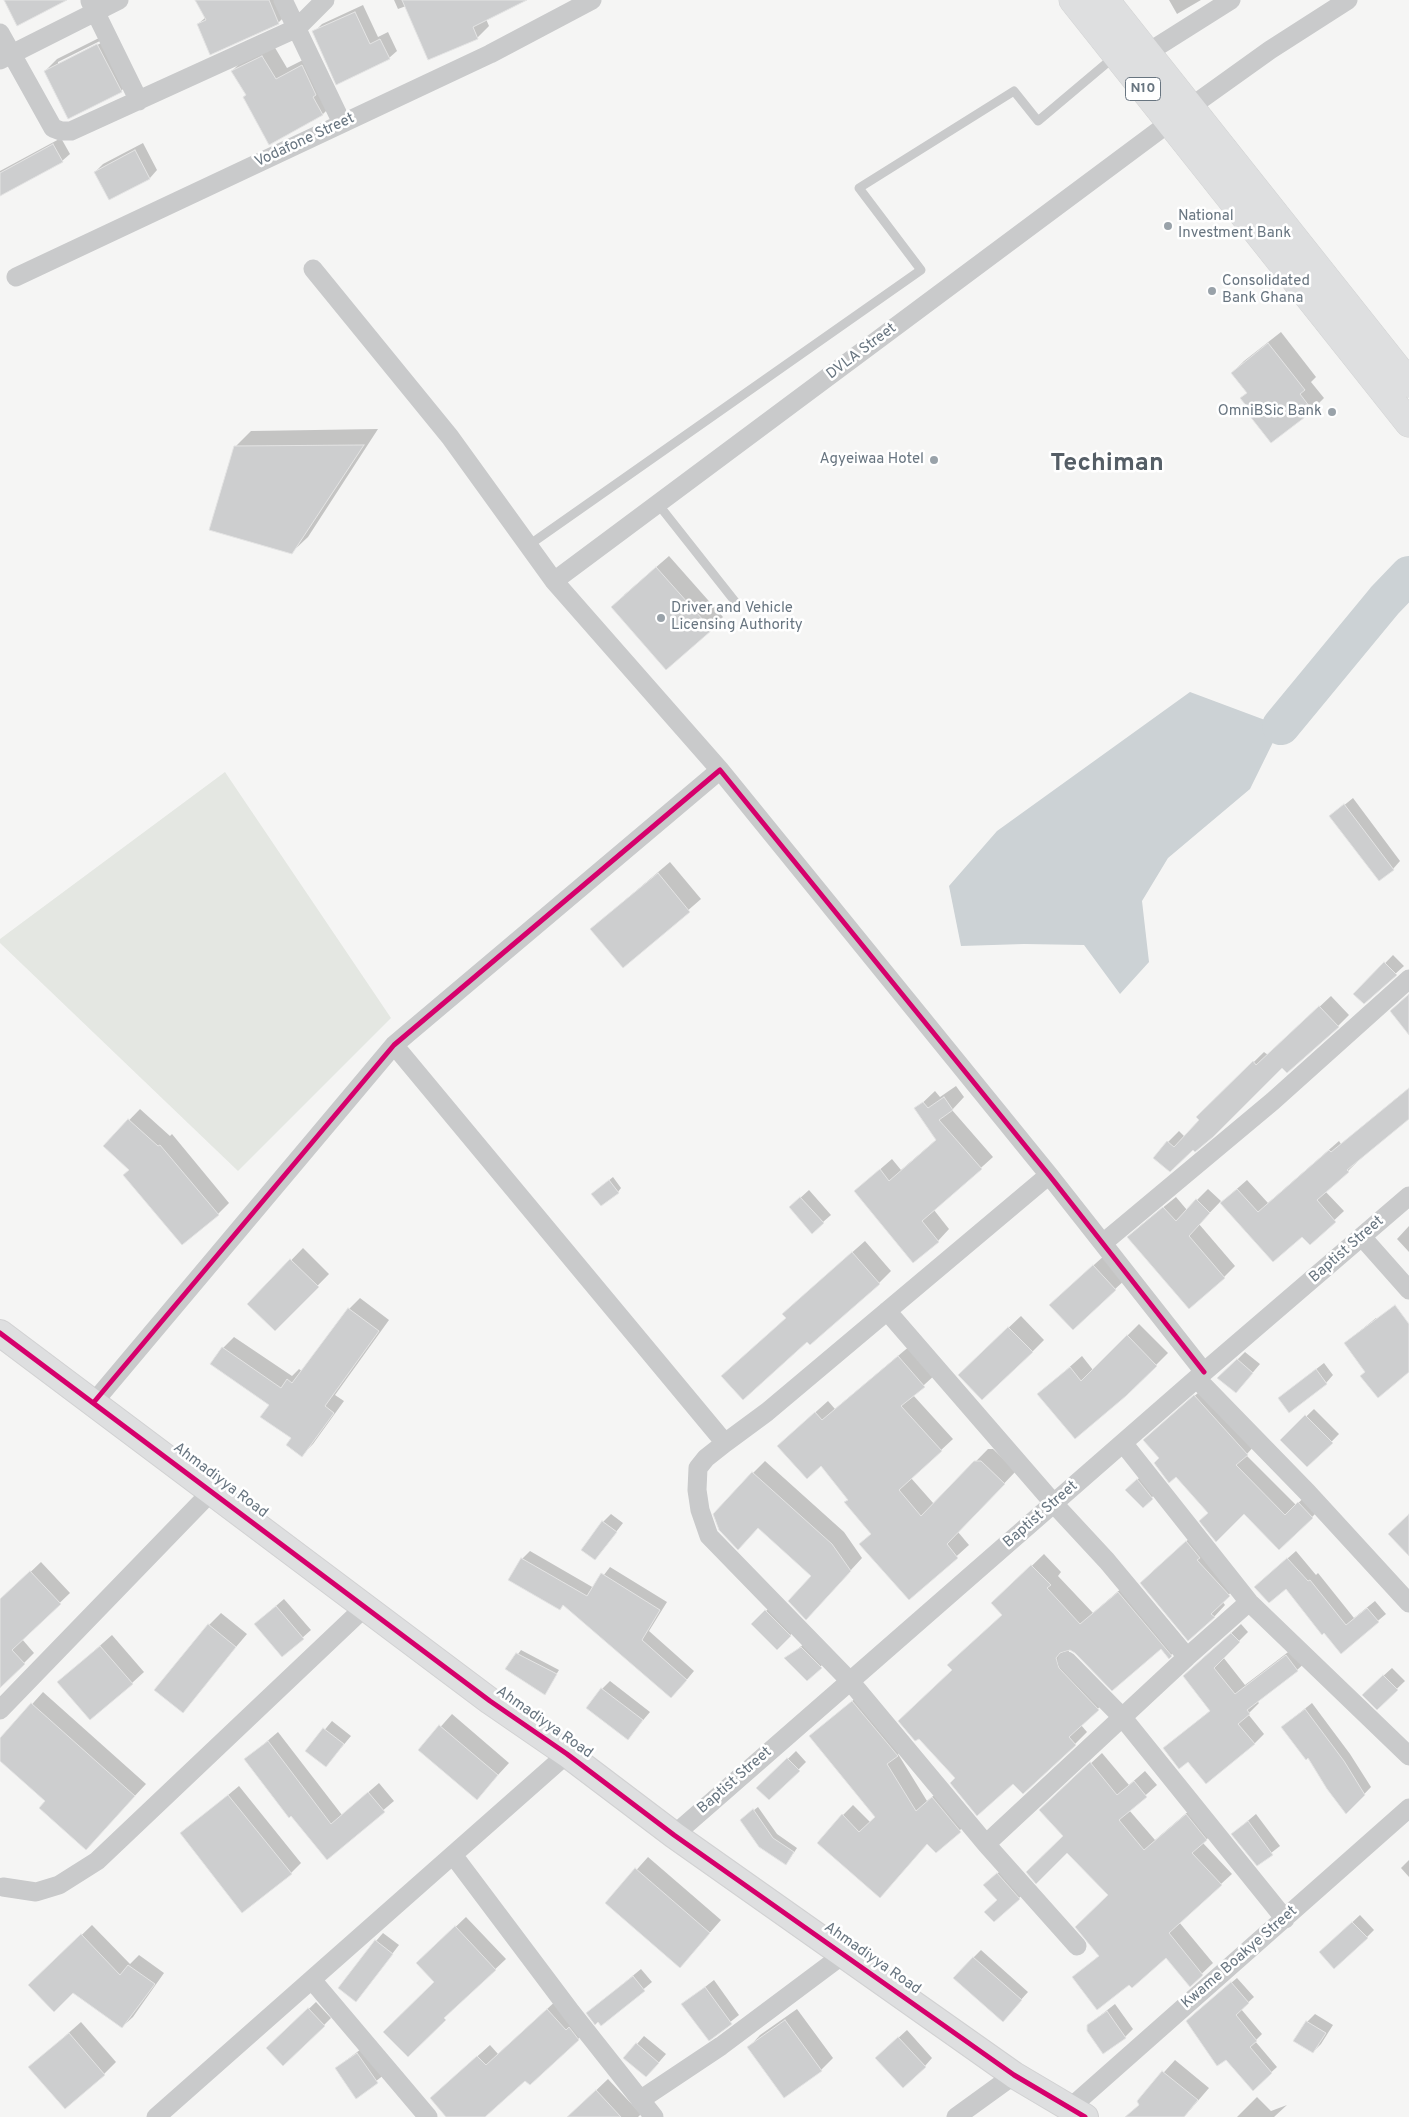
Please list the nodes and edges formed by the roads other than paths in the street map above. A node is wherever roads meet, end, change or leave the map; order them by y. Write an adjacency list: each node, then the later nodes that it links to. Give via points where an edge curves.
1 (119, 0): 9 (street)
2 (283, 0): 10 (street)
3 (325, 0): 10 (street)
4 (592, 0): 17 (street, Vodafone Street, via 490,54)
5 (1073, 0): 13 (highway, N10)
6 (1105, 0): 12 (highway, N10)
7 (1231, 0): 12 (street)
8 (1348, 0): 16 (street, DVLA Street, via 1270,50)
9 (93, 6): 14 (street); 15 (street)
10 (297, 28): 15 (street); 17 (street)
11 (0, 32): 14 (street)
12 (1148, 53): 16 (highway, N10)
13 (1116, 55): 16 (highway, N10); 24 (lane, via 1038,121 1014,91 859,188 921,270)
14 (5, 57): 15 (street, via 53,128 61,131 71,131)
15 (139, 101)
16 (1180, 116): 20 (highway, N10); 23 (street, DVLA Street)
17 (342, 123): 19 (street, Vodafone Street)
18 (313, 269): 24 (street, via 450,437)
19 (16, 277)
20 (1345, 323): 21 (highway, N10); 22 (highway, N10)
21 (1409, 383)
22 (1407, 415)
23 (658, 504): 25 (street, DVLA Street); 26 (lane)
24 (530, 545): 25 (street)
25 (554, 581): 27 (street)
26 (737, 604)
27 (720, 770): 29 (street); 30 (street)
28 (1409, 979): 33 (street, via 1273,1101)
29 (394, 1045): 38 (street); 39 (street)
30 (1049, 1175): 33 (street); 35 (street)
31 (1409, 1196): 32 (street, Baptist Street)
32 (1362, 1237): 34 (street); 37 (street, Baptist Street)
33 (1102, 1243): 37 (street)
34 (1409, 1290)
35 (887, 1311): 39 (street); 42 (street)
36 (0, 1333): 38 (street, Ahmadiyya Road)
37 (1200, 1375): 40 (street, Baptist Street); 44 (street)
38 (94, 1402): 41 (street, Ahmadiyya Road)
39 (725, 1443): 48 (street, via 698,1468 700,1510 709,1536)
40 (1123, 1443): 42 (street, Baptist Street); 43 (street)
41 (212, 1491): 45 (street, Ahmadiyya Road); 49 (street)
42 (1054, 1503): 46 (street); 48 (street, Baptist Street)
43 (1249, 1602): 46 (street); 52 (street)
44 (1409, 1603)
45 (366, 1606): 51 (street, Ahmadiyya Road, via 490,1701); 57 (street, via 97,1861 59,1885 36,1892)
46 (1187, 1657): 50 (street)
47 (1067, 1661): 50 (street)
48 (850, 1681): 54 (street, Baptist Street); 55 (street)
49 (0, 1710)
50 (1123, 1718): 55 (street); 58 (street)
51 (567, 1754): 54 (street, Ahmadiyya Road); 56 (street)
52 (1409, 1756)
53 (1409, 1808): 58 (street, Kwame Boakye Street)
54 (674, 1835): 60 (street, Ahmadiyya Road)
55 (986, 1844): 59 (street)
56 (453, 1855): 61 (street); 63 (street)
57 (3, 1887)
58 (1285, 1918): 64 (street, Kwame Boakye Street)
59 (1077, 1946)
60 (844, 1954): 62 (street, Ahmadiyya Road); 63 (street, via 721,2046)
61 (312, 1980): 65 (street); 66 (street)
62 (1014, 2075): 64 (street, Ahmadiyya Road); 68 (street)
63 (640, 2100): 67 (street)
64 (1078, 2112)
65 (156, 2117)
66 (428, 2117)
67 (654, 2117)
68 (956, 2117)

